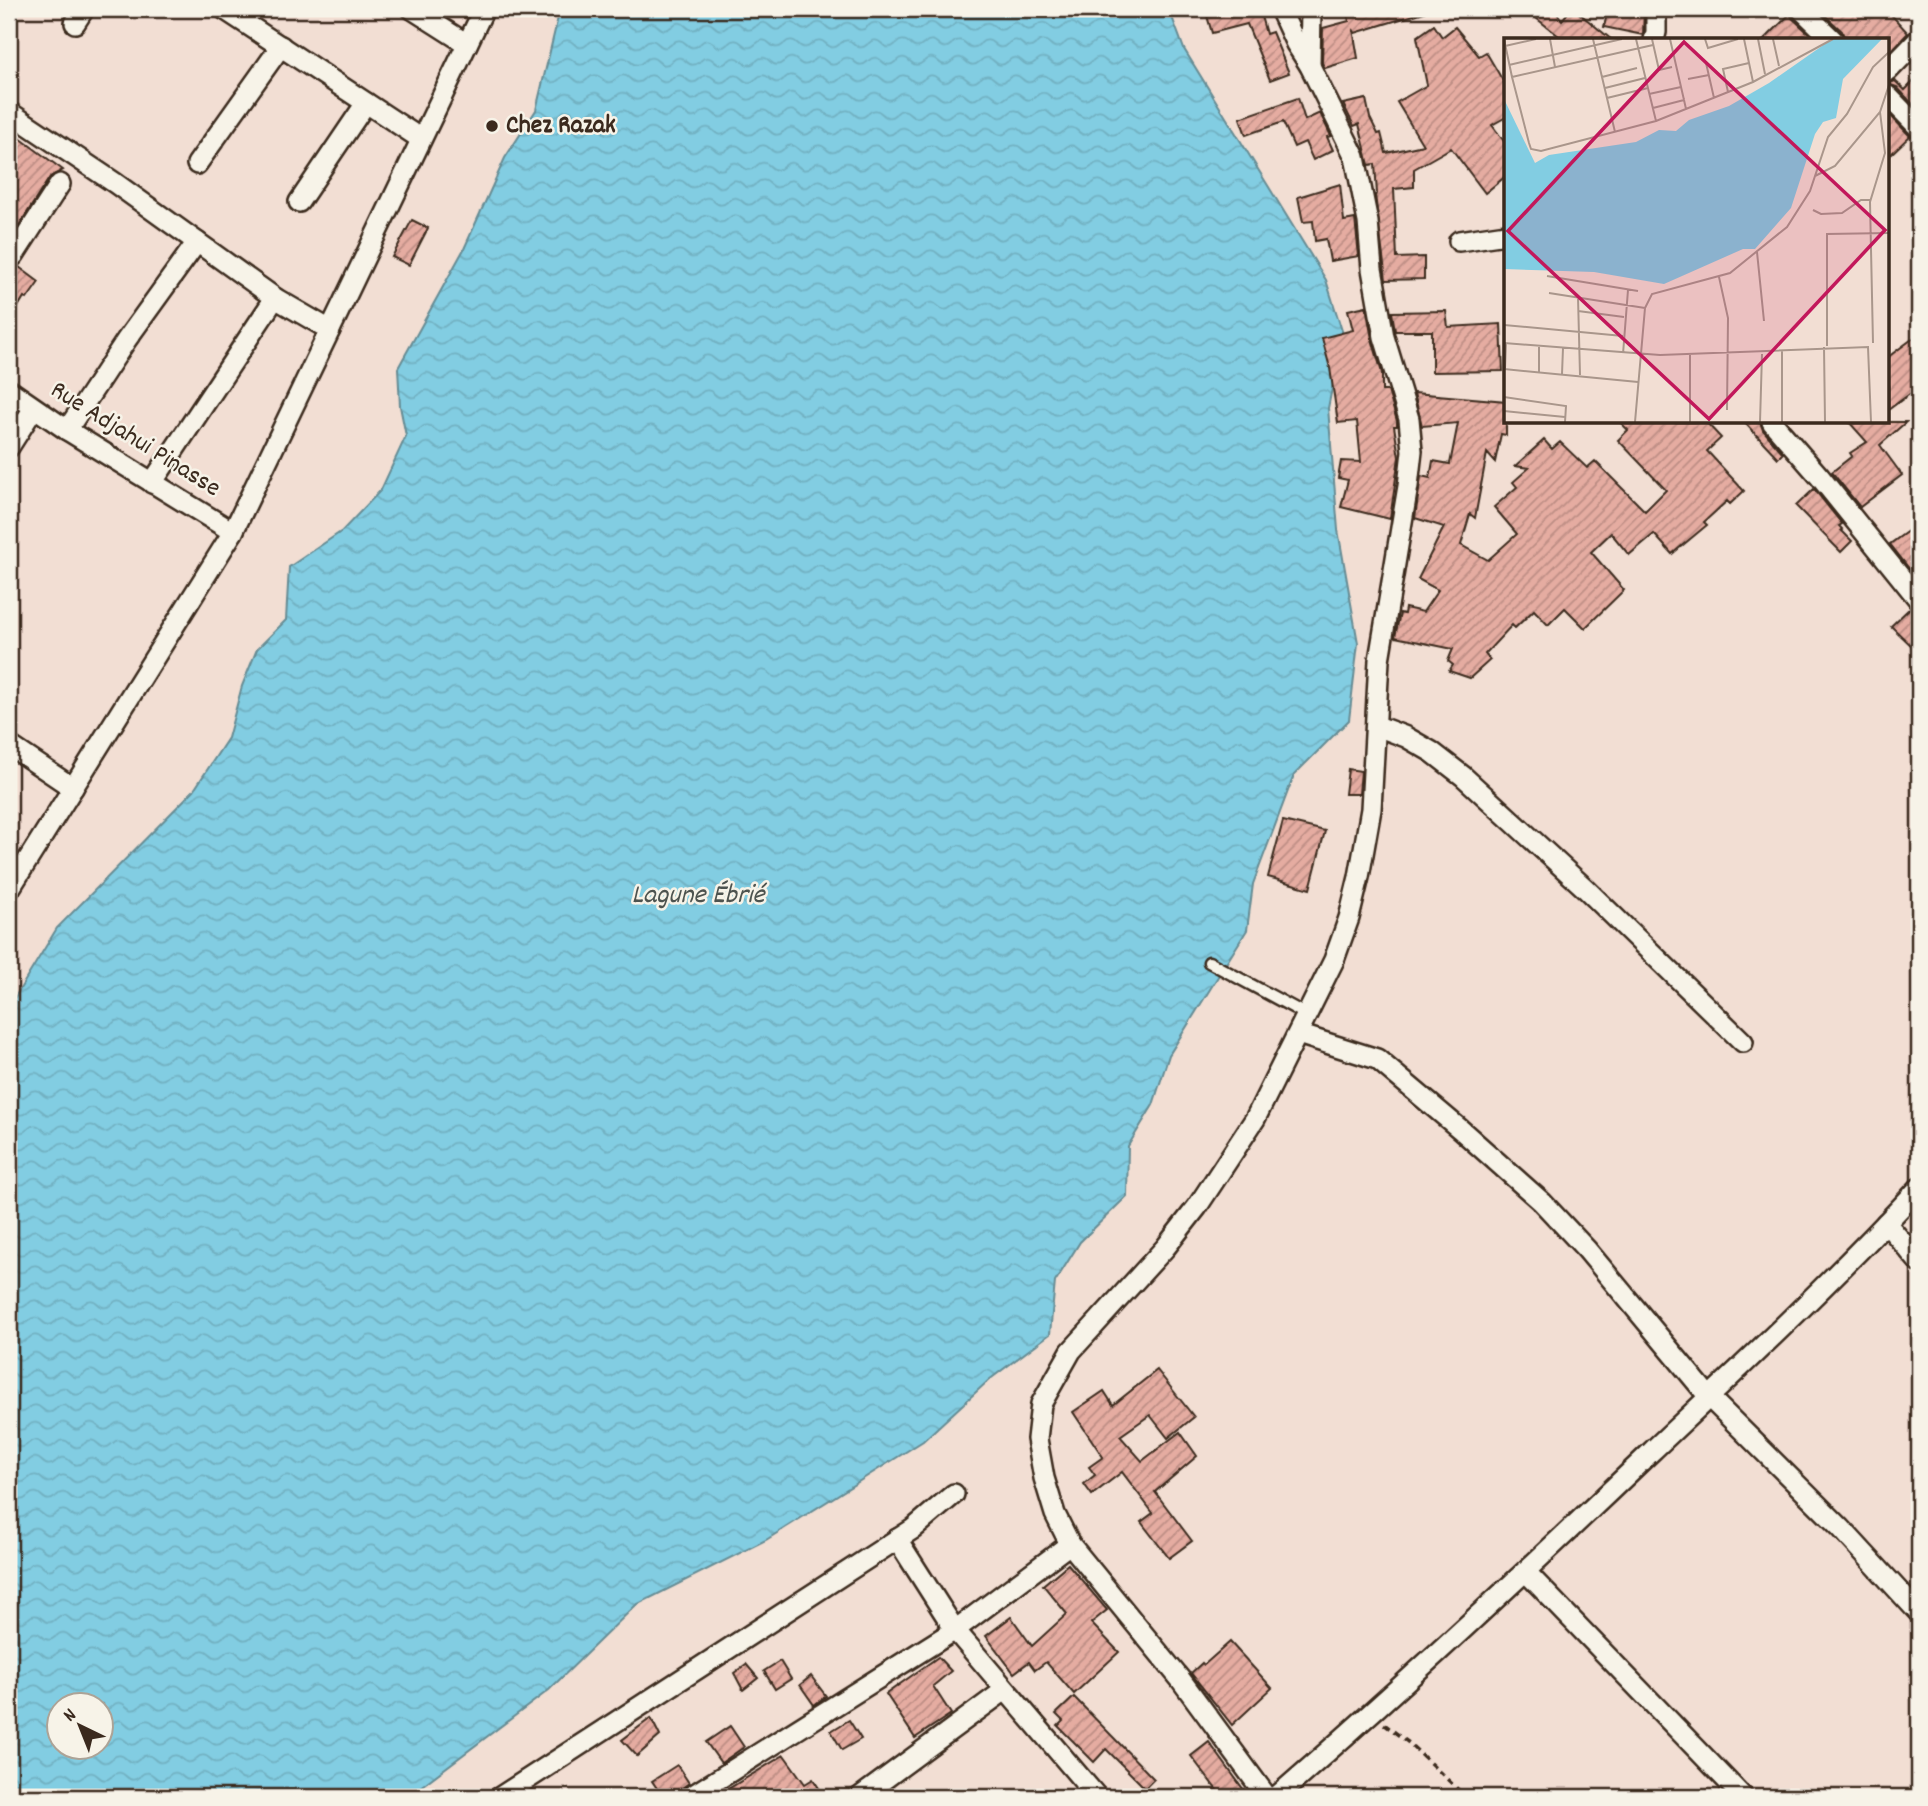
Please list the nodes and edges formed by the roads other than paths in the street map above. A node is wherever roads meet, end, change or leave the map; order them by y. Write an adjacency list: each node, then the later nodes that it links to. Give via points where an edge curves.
1 (224, 9): 12 (street)
2 (412, 9): 11 (street)
3 (484, 9): 11 (street)
4 (1280, 9): 13 (street)
5 (1311, 9): 13 (street)
6 (1656, 9): 8 (street)
7 (1801, 9): 9 (street)
8 (1654, 38)
9 (1831, 38)
10 (1919, 39): 14 (street)
11 (467, 44): 19 (street)
12 (281, 46): 16 (street); 20 (street)
13 (1310, 66): 37 (street, via 1355,157 1384,337 1409,419 1412,450 1379,660)
14 (1890, 69)
15 (1890, 98): 18 (street)
16 (366, 103): 19 (street); 22 (street)
17 (9, 112): 25 (street)
18 (1919, 128)
19 (421, 139): 28 (street)
20 (197, 164)
21 (60, 184): 26 (street)
22 (299, 202)
23 (1504, 234): 24 (street)
24 (1460, 240)
25 (197, 242): 27 (street); 32 (street)
26 (9, 260)
27 (275, 298): 28 (street); 34 (street)
28 (330, 330): 35 (street)
29 (9, 390): 30 (street, Rue Adjahui Pinasse)
30 (34, 408): 32 (street, Rue Adjahui Pinasse); 33 (street)
31 (1774, 424): 36 (street)
32 (67, 430): 34 (street, Rue Adjahui Pinasse)
33 (9, 447)
34 (152, 483): 35 (street, Rue Adjahui Pinasse)
35 (233, 532): 39 (street)
36 (1919, 600)
37 (1377, 726): 42 (street, via 1371,809 1359,877 1334,960); 44 (street, via 1432,752 1463,776)
38 (9, 745): 39 (street)
39 (73, 788): 40 (street)
40 (9, 890)
41 (1209, 962): 42 (lane)
42 (1307, 1015): 43 (street)
43 (1298, 1034): 48 (street, via 1377,1059 1470,1138 1542,1202 1587,1250); 51 (street, via 1255,1119 1197,1208 1071,1351 1041,1404 1037,1438 1044,1478)
44 (1743, 1042)
45 (1919, 1188): 46 (street)
46 (1886, 1223): 47 (street); 48 (street)
47 (1919, 1262)
48 (1709, 1397): 52 (street); 53 (street)
49 (954, 1494): 50 (street)
50 (897, 1539): 54 (street); 57 (street)
51 (1070, 1544): 54 (street); 60 (street, via 1181,1680)
52 (1526, 1572): 61 (street); 62 (street)
53 (1919, 1613)
54 (955, 1630): 55 (street); 58 (street)
55 (1005, 1690): 56 (street); 59 (street)
56 (1094, 1796)
57 (500, 1797)
58 (690, 1797)
59 (860, 1797)
60 (1267, 1797)
61 (1276, 1797)
62 (1743, 1797)

